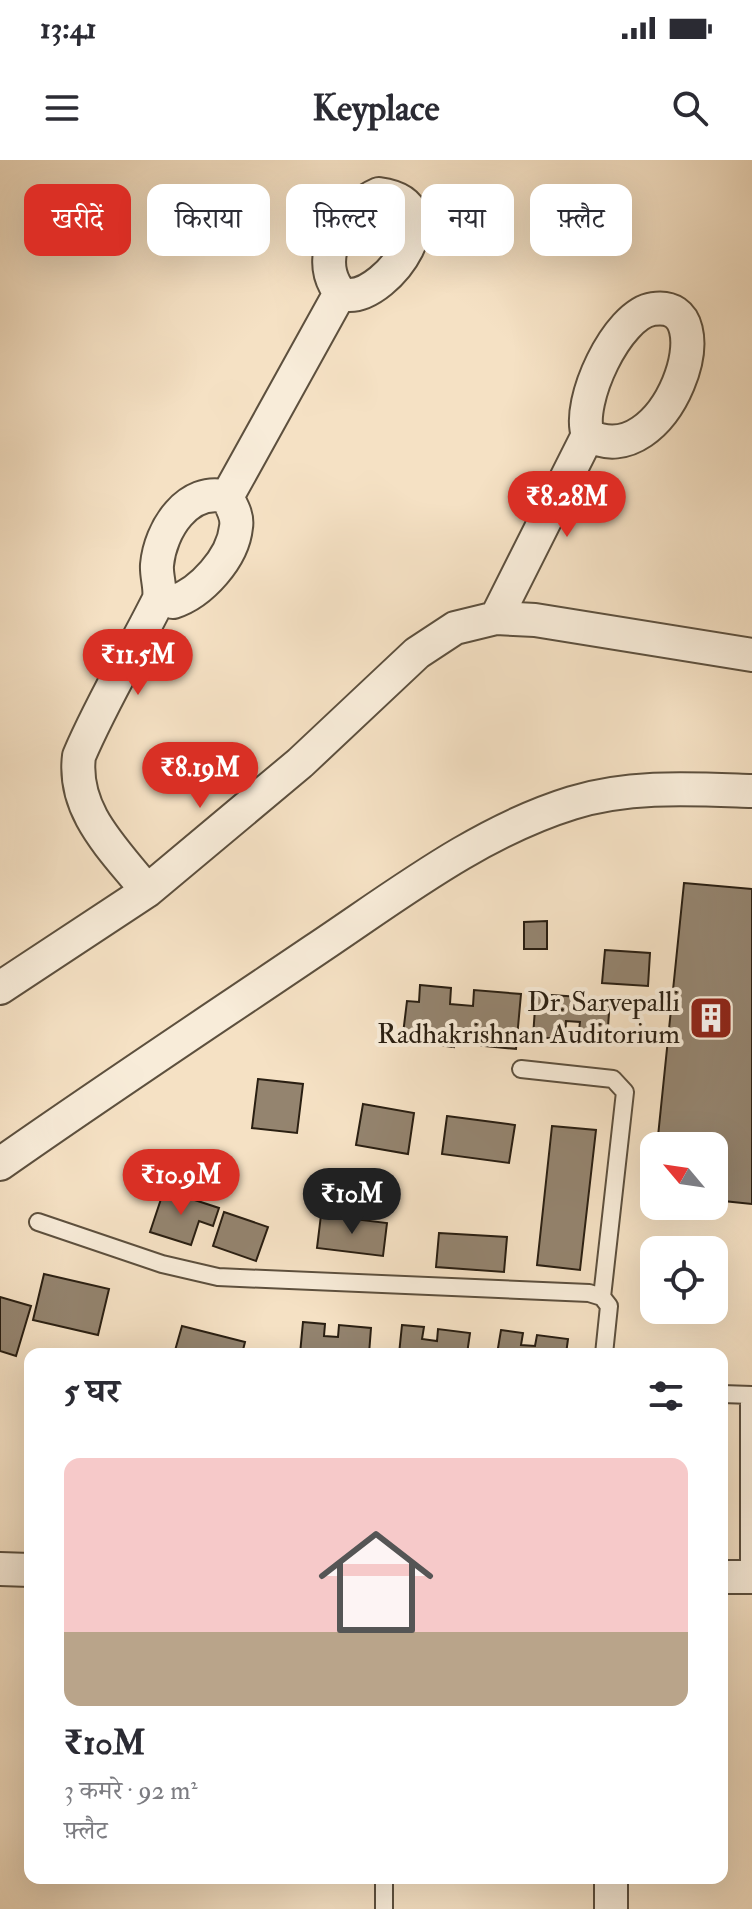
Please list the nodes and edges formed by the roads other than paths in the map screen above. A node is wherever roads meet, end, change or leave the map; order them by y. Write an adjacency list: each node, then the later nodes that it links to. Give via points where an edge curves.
1 (340, 293): 3 (street)
2 (588, 435): 5 (street)
3 (227, 497): 4 (street, via 215,493 196,498 175,519 157,561); 4 (street, via 237,528 225,556 188,595 173,602)
4 (160, 596): 8 (street, via 87,737 78,770 81,800 89,816)
5 (496, 618): 6 (street); 8 (street, via 455,628 417,653 300,763)
6 (752, 655)
7 (752, 791): 11 (street, via 679,789 595,797 494,836 420,880)
8 (147, 891): 9 (street)
9 (0, 988)
10 (521, 1069): 13 (lane, via 613,1079 625,1092)
11 (0, 1164)
12 (38, 1222): 13 (lane, via 218,1277)
13 (602, 1297): 14 (lane, via 610,1318)
14 (605, 1348)
15 (728, 1394): 16 (lane)
16 (751, 1395): 19 (lane)
17 (0, 1569): 18 (street)
18 (24, 1570)
19 (741, 1577)
20 (384, 1884): 22 (lane)
21 (611, 1884): 23 (street)
22 (384, 1909)
23 (611, 1909)

